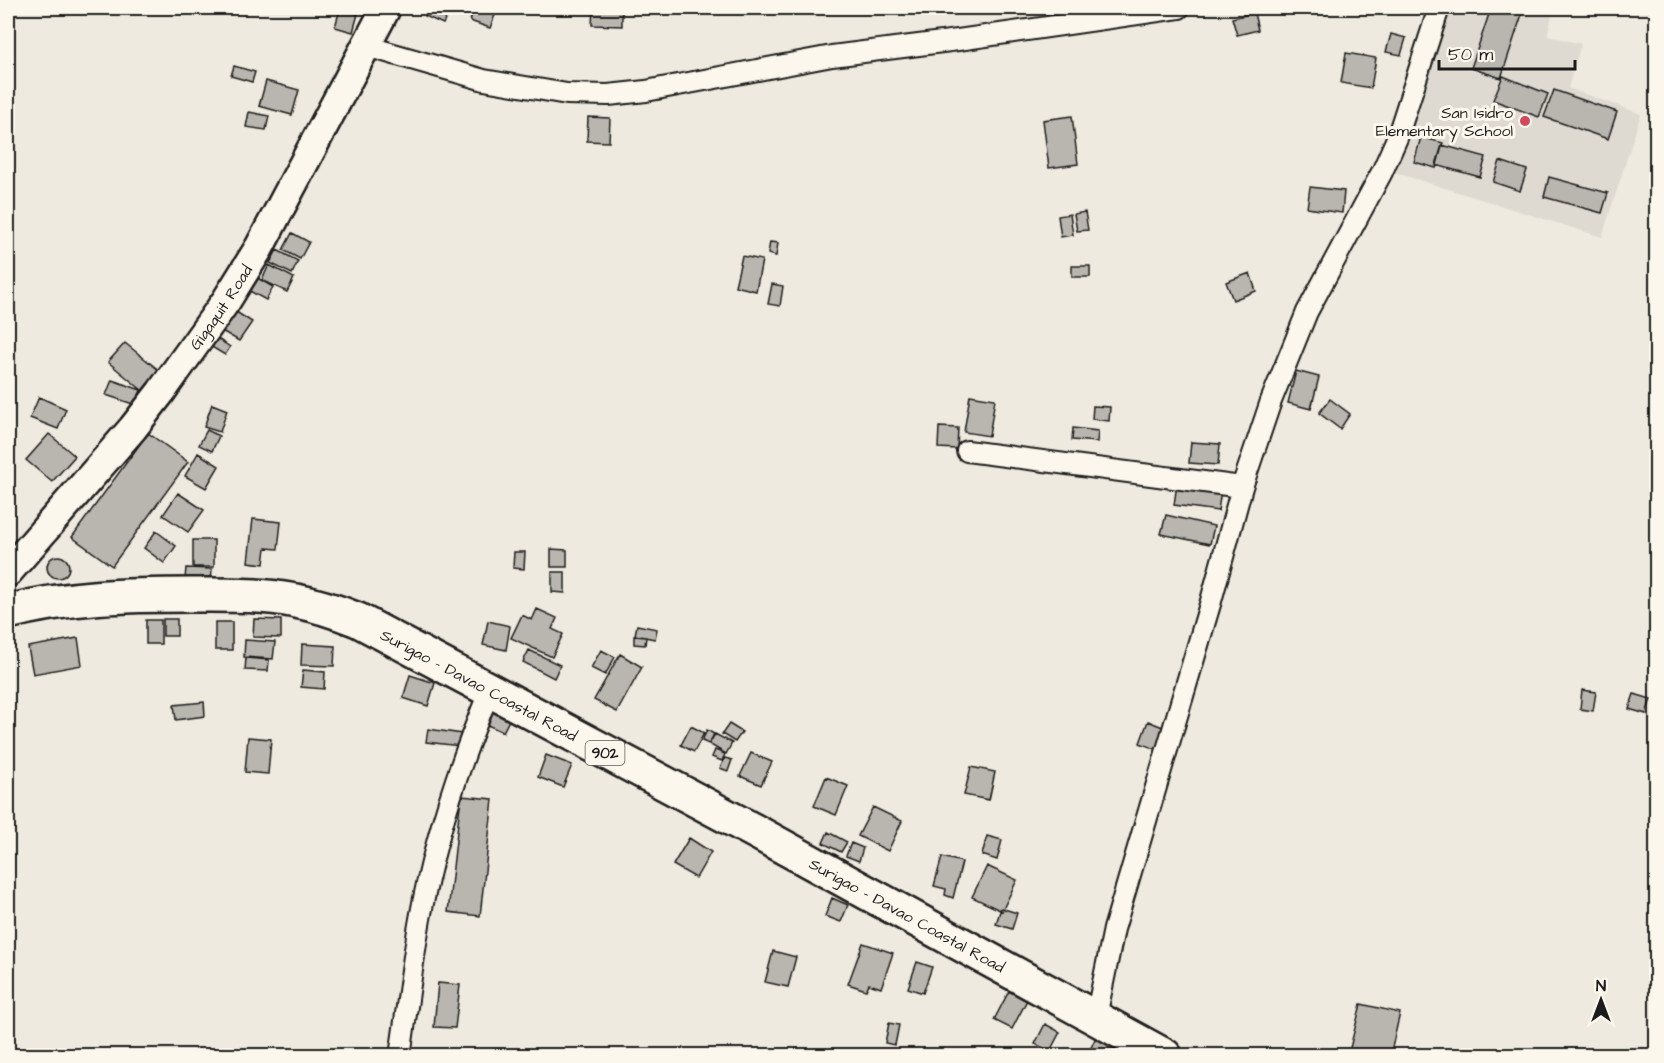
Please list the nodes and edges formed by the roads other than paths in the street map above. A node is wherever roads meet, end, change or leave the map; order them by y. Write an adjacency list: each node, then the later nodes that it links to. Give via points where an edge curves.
1 (386, 8): 4 (main road, Gigaquit Road)
2 (1179, 8): 4 (street, via 832,56 609,95 567,94 484,80)
3 (1439, 8): 6 (street, via 1397,138 1303,321)
4 (366, 46): 7 (main road, Gigaquit Road, via 259,248 226,301 162,392)
5 (967, 451): 6 (street)
6 (1242, 487): 10 (street, via 1114,929)
7 (8, 572)
8 (8, 612): 9 (highway, Surigao - Davao Coastal Road / 902, via 71,599 130,595 232,595 295,601 358,620)
9 (490, 690): 10 (highway, Surigao - Davao Coastal Road / 902); 11 (street, via 454,784 430,873)
10 (1096, 1017): 12 (highway, Surigao - Davao Coastal Road / 902)
11 (400, 1056)
12 (1165, 1056)

